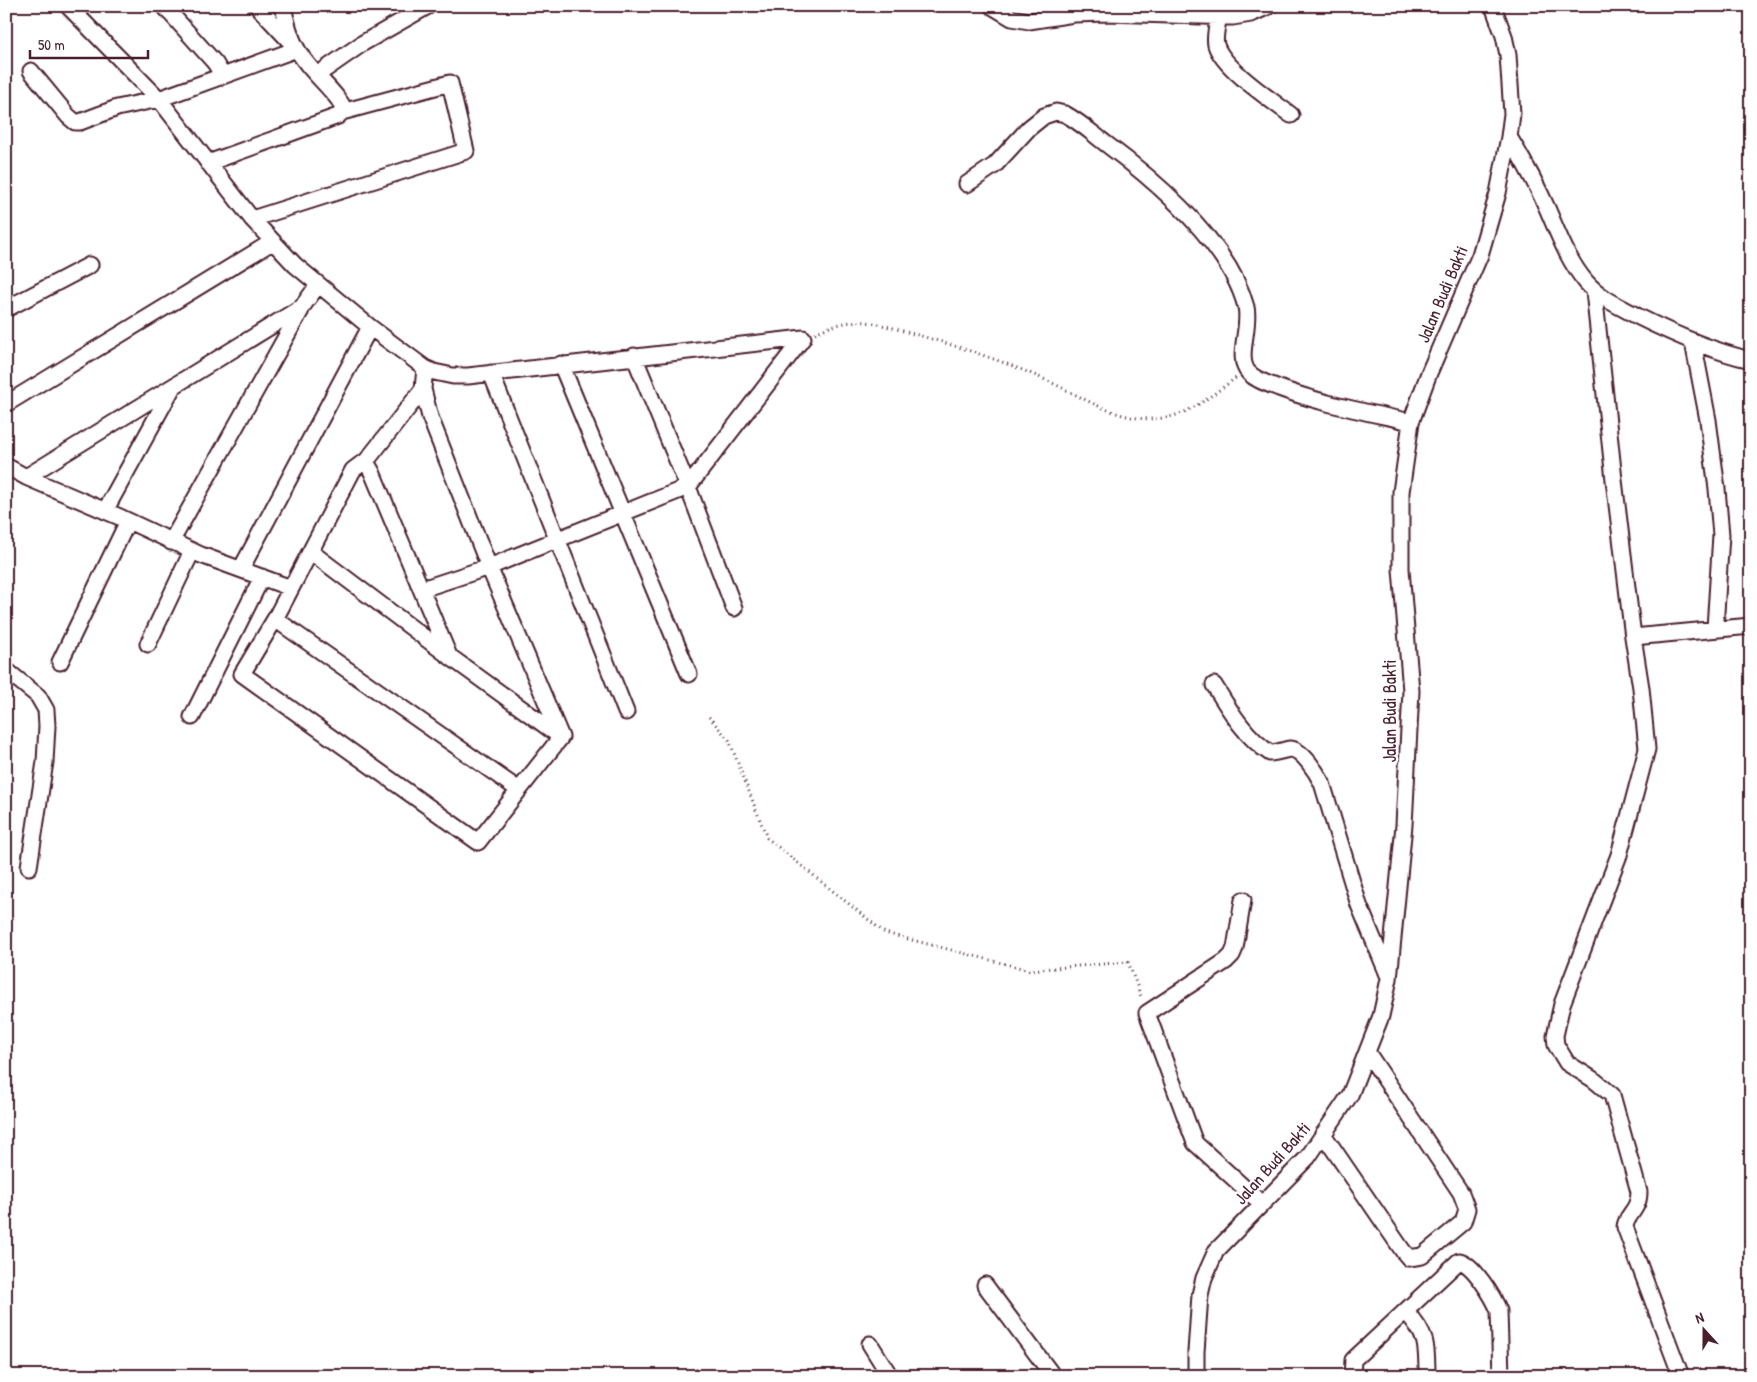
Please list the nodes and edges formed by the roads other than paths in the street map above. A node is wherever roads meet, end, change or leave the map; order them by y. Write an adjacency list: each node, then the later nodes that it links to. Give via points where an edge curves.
1 (68, 6): 14 (street)
2 (164, 6): 13 (street)
3 (257, 6): 10 (street)
4 (283, 6): 10 (street)
5 (428, 6): 12 (street, via 363,43)
6 (992, 6): 9 (street, via 1020,20 1106,13)
7 (1270, 6): 9 (street, via 1251,14)
8 (1493, 6): 17 (street, Jalan Budi Bakti, via 1508,55 1512,114)
9 (1219, 17): 16 (street, via 1216,42 1220,54 1246,80)
10 (297, 49): 12 (street); 13 (street)
11 (32, 71): 14 (street, via 56,103 76,122 117,108)
12 (317, 75): 15 (street, via 341,103)
13 (223, 76): 14 (street)
14 (159, 99): 18 (street)
15 (342, 112): 18 (street); 20 (street, via 450,83 466,151)
16 (1291, 115)
17 (1510, 137): 24 (street, via 1573,262); 37 (street, Jalan Budi Bakti, via 1480,255)
18 (208, 163): 20 (street)
19 (967, 184): 37 (street, via 995,164 1044,116 1056,112 1072,118 1160,186 1214,246 1232,274 1246,309 1248,323 1242,356 1246,371 1264,382 1307,398)
20 (252, 219): 21 (street)
21 (272, 242): 23 (street); 36 (street)
22 (90, 265): 26 (street)
23 (318, 285): 25 (street); 27 (street)
24 (1594, 291): 28 (street); 58 (street)
25 (302, 307): 34 (street); 46 (street)
26 (6, 309)
27 (370, 327): 32 (street); 50 (street)
28 (1693, 342): 30 (street); 57 (street, via 1708,420 1721,535)
29 (634, 356): 31 (street); 41 (street); 41 (street, via 803,338)
30 (1751, 360)
31 (561, 364): 33 (street); 43 (street)
32 (425, 368): 33 (street, via 453,376); 35 (street)
33 (491, 374): 45 (street)
34 (174, 386): 40 (street); 42 (street)
35 (423, 389): 38 (street); 49 (street, via 430,417)
36 (6, 404)
37 (1411, 422): 71 (street, Jalan Budi Bakti, via 1401,492 1401,569 1411,691 1404,825)
38 (364, 464): 48 (street, via 354,470); 53 (street, via 370,466)
39 (6, 466): 40 (street)
40 (26, 477): 42 (street)
41 (688, 488): 43 (street); 54 (street)
42 (105, 511): 44 (street)
43 (623, 514): 45 (street); 63 (street)
44 (128, 521): 46 (street); 61 (street)
45 (556, 540): 49 (street); 65 (street)
46 (171, 542): 47 (street)
47 (192, 551): 50 (street); 59 (street)
48 (311, 552): 52 (street); 60 (street)
49 (489, 567): 53 (street); 67 (street)
50 (241, 569): 51 (street)
51 (262, 577): 52 (street); 66 (street)
52 (291, 588): 55 (street)
53 (422, 589): 60 (street)
54 (734, 608)
55 (274, 619): 68 (street); 68 (street, via 242,674 478,842)
56 (1751, 626): 57 (street)
57 (1715, 628): 58 (street)
58 (1633, 637): 84 (street, via 1647,749 1619,855 1562,1004 1555,1036 1556,1045 1567,1063 1612,1094 1639,1192 1637,1205 1625,1228)
59 (148, 644)
60 (449, 656): 67 (street)
61 (60, 662)
62 (6, 670): 69 (street, via 38,696 46,710 44,762)
63 (689, 674)
64 (1214, 685): 71 (street, via 1258,744 1270,752 1298,751 1316,772 1359,905)
65 (626, 712)
66 (192, 717)
67 (561, 737): 68 (street)
68 (519, 790)
69 (29, 867)
70 (1243, 900): 74 (street, via 1236,948 1232,955 1147,1012 1195,1143)
71 (1389, 978): 72 (street, Jalan Budi Bakti, via 1381,1016)
72 (1367, 1052): 73 (street, Jalan Budi Bakti, via 1350,1095); 73 (street, via 1461,1193 1466,1209 1463,1222 1422,1256 1409,1258)
73 (1323, 1134): 74 (street, Jalan Budi Bakti, via 1308,1157)
74 (1262, 1204): 80 (street, Jalan Budi Bakti, via 1216,1251 1204,1278 1200,1295)
75 (985, 1285): 79 (street)
76 (1406, 1312): 81 (street, via 1354,1360); 82 (street, via 1418,1324 1425,1338); 83 (street, via 1452,1266 1459,1261 1465,1262 1496,1302 1499,1311)
77 (870, 1344): 78 (street)
78 (890, 1376)
79 (1053, 1376)
80 (1196, 1376)
81 (1352, 1376)
82 (1427, 1376)
83 (1501, 1376)
84 (1681, 1376)

